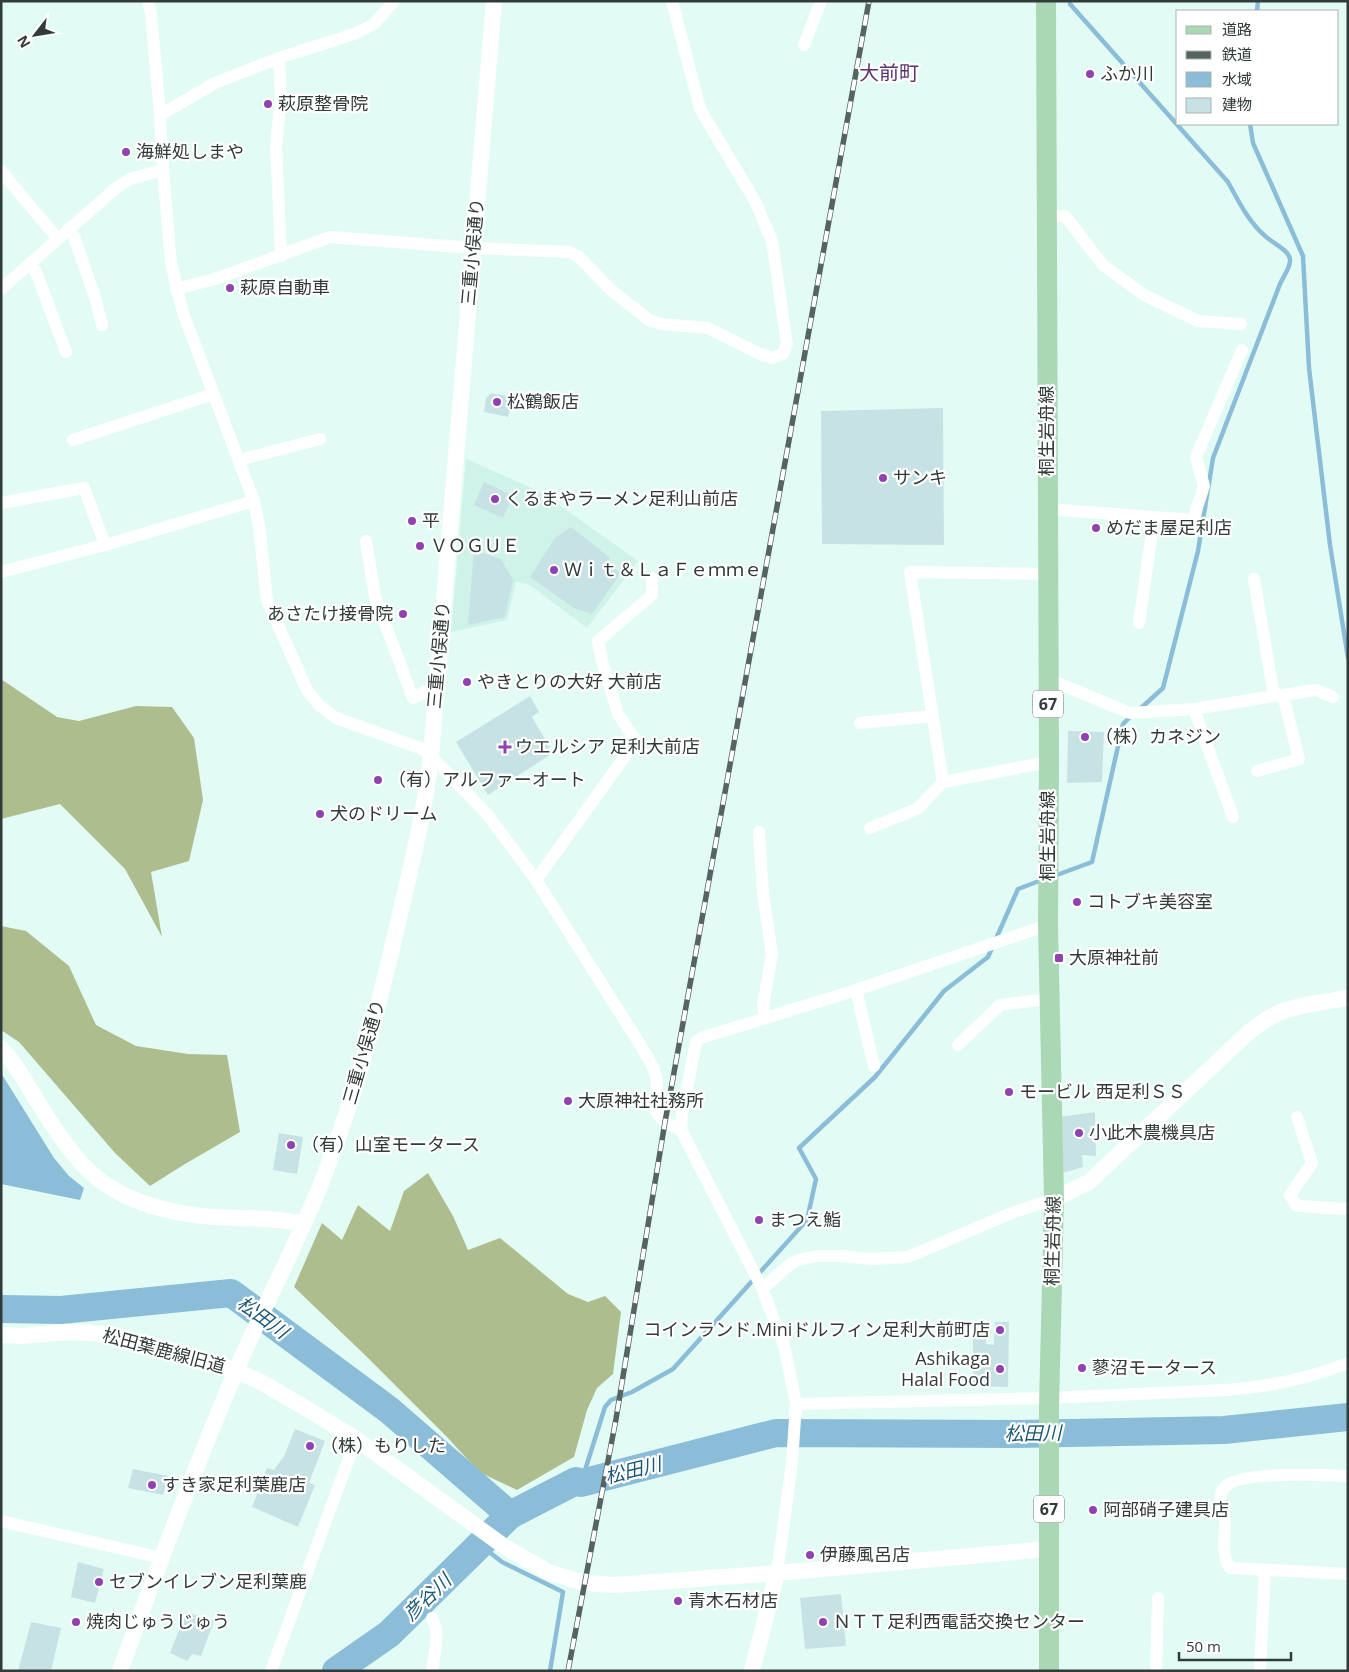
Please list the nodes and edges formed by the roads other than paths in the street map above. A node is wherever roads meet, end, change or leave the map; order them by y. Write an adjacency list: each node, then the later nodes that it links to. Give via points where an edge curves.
1 (148, 1): 9 (street)
2 (394, 1): 8 (street, via 374,24 354,34)
3 (494, 1): 15 (street, 三重小俣通り)
4 (672, 1): 15 (street, via 700,109 755,201 772,241 787,344 783,354 773,358 760,354 708,328 649,320 611,290 579,257 569,252)
5 (821, 1): 7 (street)
6 (1046, 1): 12 (main road, 桐生岩舟線 / 67)
7 (804, 45)
8 (279, 58): 9 (street, via 215,83); 16 (street, via 281,98 276,146)
9 (160, 116): 10 (street)
10 (163, 170): 13 (street, via 130,179); 19 (street)
11 (1, 171): 14 (street)
12 (1047, 216): 20 (street, via 1064,216 1103,264 1144,295 1198,321); 30 (main road, 桐生岩舟線 / 67)
13 (68, 229): 14 (street); 21 (street, via 74,237)
14 (57, 238): 17 (street)
15 (474, 248): 16 (street, via 330,237); 40 (street, 三重小俣通り)
16 (281, 256): 19 (street)
17 (30, 264): 18 (street); 23 (street, via 36,272)
18 (1, 289)
19 (176, 289): 24 (street)
20 (1241, 324)
21 (102, 325)
22 (1242, 350): 31 (street, via 1196,457 1204,486 1193,520)
23 (66, 352)
24 (213, 394): 26 (street); 27 (street)
25 (320, 439): 27 (street)
26 (73, 440)
27 (239, 460): 28 (street)
28 (254, 501): 33 (street); 46 (street, via 260,526 267,600 307,690 319,706 336,718 420,748)
29 (1, 503): 33 (street, via 84,488)
30 (1047, 508): 31 (street); 35 (main road, 桐生岩舟線 / 67)
31 (1154, 518): 38 (street)
32 (366, 541): 40 (street, via 375,598 413,698 428,690)
33 (104, 545): 34 (street)
34 (1, 572)
35 (1047, 574): 39 (main road, 桐生岩舟線 / 67); 44 (street, via 910,572)
36 (652, 578): 53 (street, via 652,595 598,641 618,714 636,741)
37 (1254, 579): 41 (street)
38 (1139, 623)
39 (1048, 679): 43 (street, via 1130,713); 47 (main road, 桐生岩舟線 / 67)
40 (437, 690): 46 (street, 三重小俣通り)
41 (1278, 695): 42 (street, via 1316,690); 43 (street); 48 (street, via 1299,759)
42 (1333, 697)
43 (1194, 709): 50 (street)
44 (932, 716): 45 (street); 49 (street)
45 (860, 723)
46 (431, 756): 53 (street, via 487,814); 66 (street, 三重小俣通り, via 410,871 356,1084 326,1172)
47 (1049, 762): 49 (street); 54 (main road, 桐生岩舟線 / 67)
48 (1257, 771)
49 (943, 782): 51 (street, via 917,809)
50 (1233, 817)
51 (870, 828)
52 (759, 832): 58 (street, via 763,894 772,954 763,1006)
53 (536, 880): 63 (street, via 653,1068 657,1084 654,1103 657,1115)
54 (1048, 925): 55 (street); 57 (main road, 桐生岩舟線 / 67)
55 (856, 990): 58 (street); 61 (street)
56 (1348, 998): 64 (street, via 1296,1007 1263,1021 1089,1182)
57 (1049, 999): 59 (street, via 1000,1005); 64 (main road, 桐生岩舟線 / 67)
58 (765, 1018): 63 (street, via 696,1042)
59 (958, 1045)
60 (1, 1048): 66 (street, via 67,1146 93,1174 129,1198 170,1212 270,1218)
61 (874, 1066)
62 (1297, 1117): 65 (street, via 1312,1164 1290,1195 1297,1206)
63 (681, 1130): 67 (street)
64 (1054, 1199): 67 (street, via 1014,1212 908,1257 817,1256 798,1260); 71 (main road, 桐生岩舟線 / 67)
65 (1348, 1209)
66 (304, 1224): 70 (street, 三重小俣通り)
67 (761, 1286): 72 (street, via 784,1345)
68 (1, 1335): 70 (street, 松田葉鹿線旧道, via 93,1333 125,1338)
69 (1348, 1363): 71 (street, via 1298,1380 1252,1388)
70 (236, 1371): 73 (street, 松田葉鹿線旧道, via 259,1381); 77 (street)
71 (1049, 1402): 72 (street); 76 (main road, 桐生岩舟線 / 67)
72 (796, 1409): 79 (street)
73 (356, 1439): 79 (street, 松田葉鹿線旧道, via 497,1542 548,1572 568,1579 602,1585); 84 (street)
74 (1348, 1476): 78 (street, via 1288,1474 1238,1480 1223,1489 1220,1503 1225,1514 1226,1562 1230,1568)
75 (1, 1521): 77 (street)
76 (1048, 1550): 79 (street); 87 (main road, 桐生岩舟線 / 67)
77 (162, 1558): 83 (street)
78 (1265, 1570): 80 (street); 89 (street)
79 (777, 1573): 86 (street)
80 (1348, 1574)
81 (1158, 1598): 88 (street)
82 (432, 1618): 85 (street, via 437,1634)
83 (120, 1671)
84 (271, 1671)
85 (432, 1671)
86 (752, 1671)
87 (1049, 1671)
88 (1156, 1671)
89 (1260, 1671)

